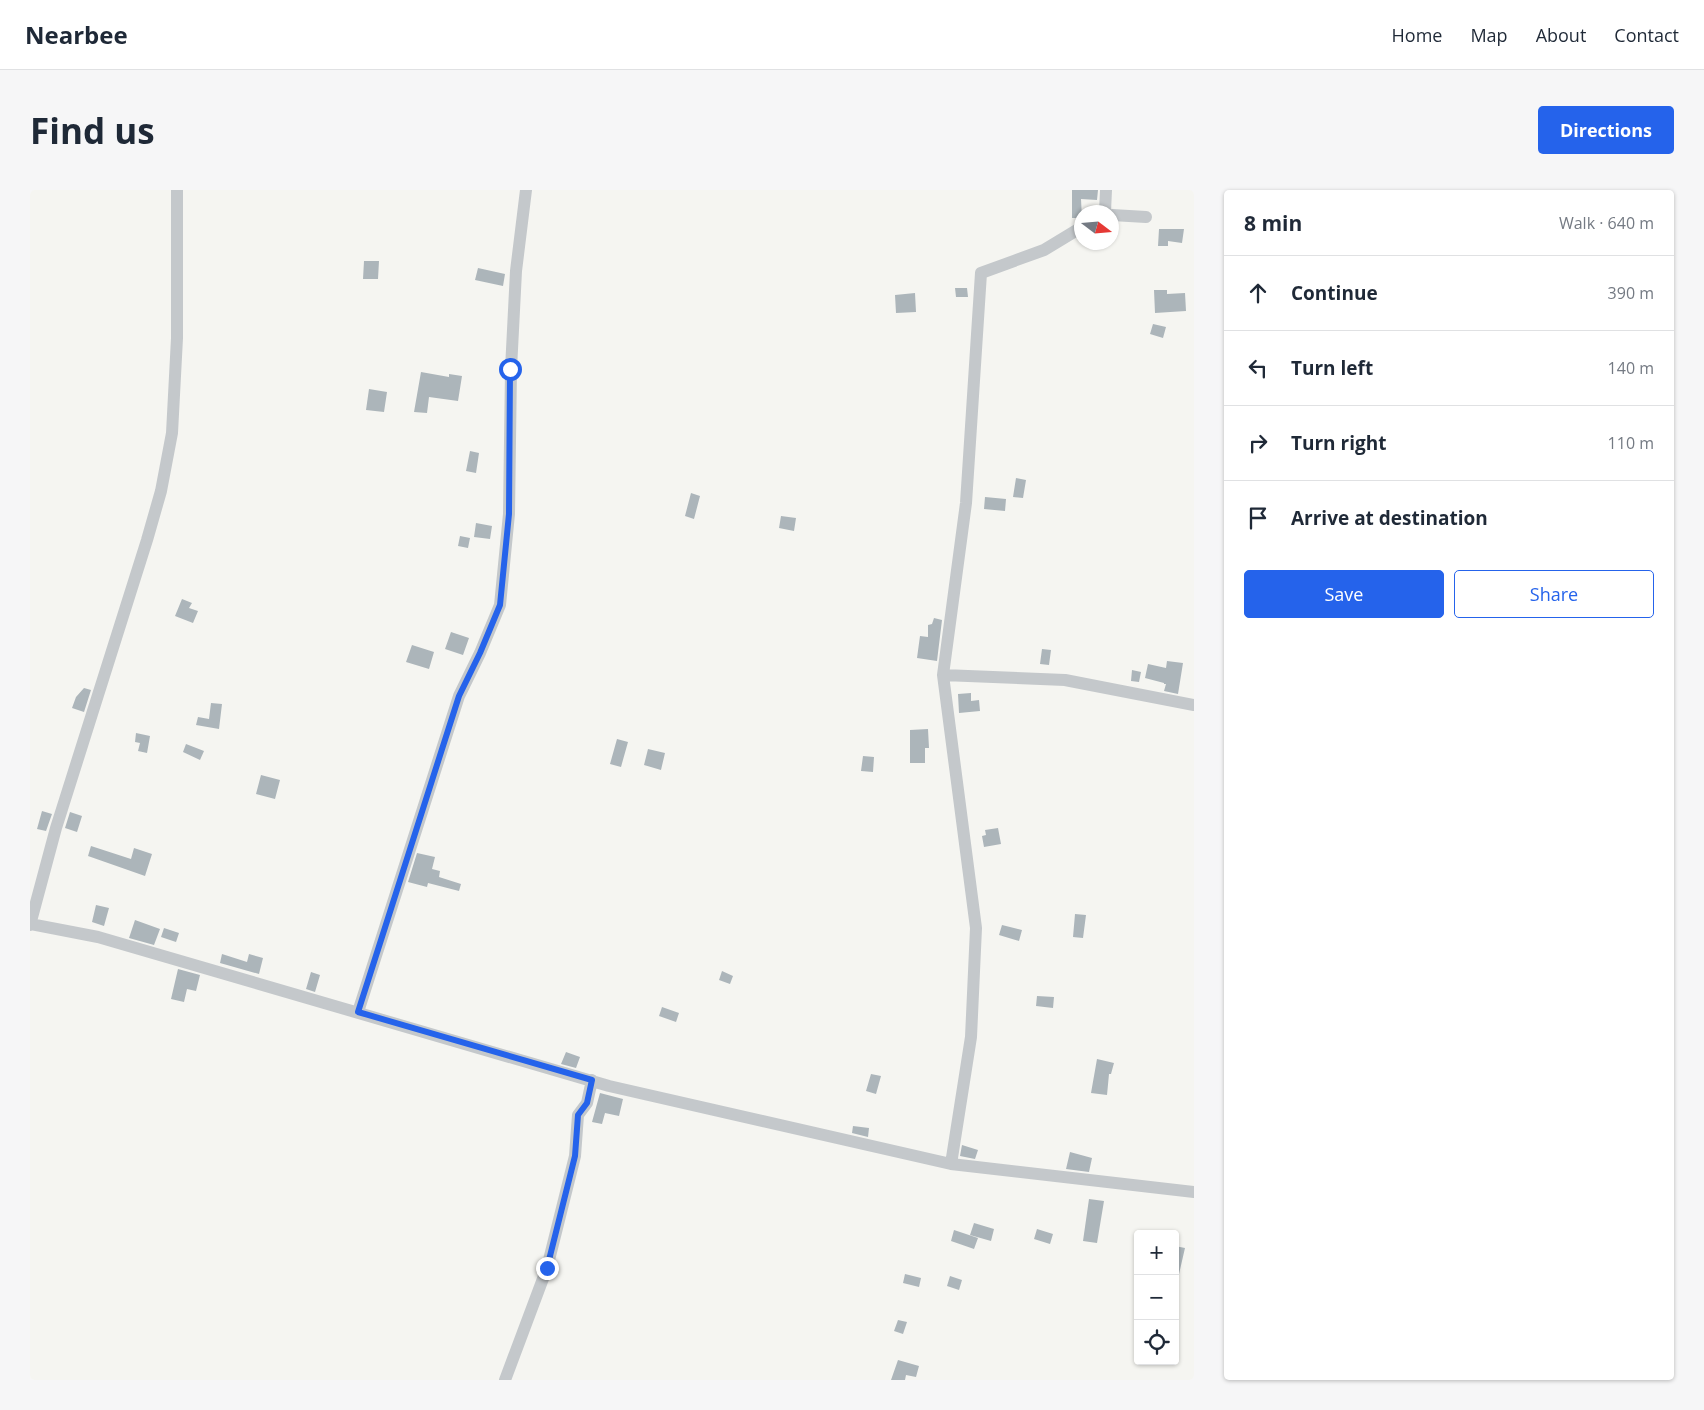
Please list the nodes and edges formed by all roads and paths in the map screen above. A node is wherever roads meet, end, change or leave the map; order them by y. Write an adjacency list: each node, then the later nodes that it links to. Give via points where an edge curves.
1 (177, 190): 10 (street, via 177,338 172,433 161,491 56,828)
2 (526, 190): 11 (street, via 516,271 510,369 509,514 500,605 459,696)
3 (1106, 190): 4 (street)
4 (1106, 205)
5 (1119, 215): 6 (street)
6 (1146, 217)
7 (1074, 232): 8 (street, via 1044,250 981,273 966,503)
8 (943, 675): 9 (street, via 1065,680); 13 (street, via 976,928 972,1037)
9 (1194, 705)
10 (30, 924): 11 (street, via 98,937)
11 (358, 1012): 12 (street)
12 (592, 1080): 13 (street); 15 (street, via 587,1103 578,1115 575,1156 547,1268)
13 (951, 1164): 14 (street)
14 (1194, 1192)
15 (505, 1380)

